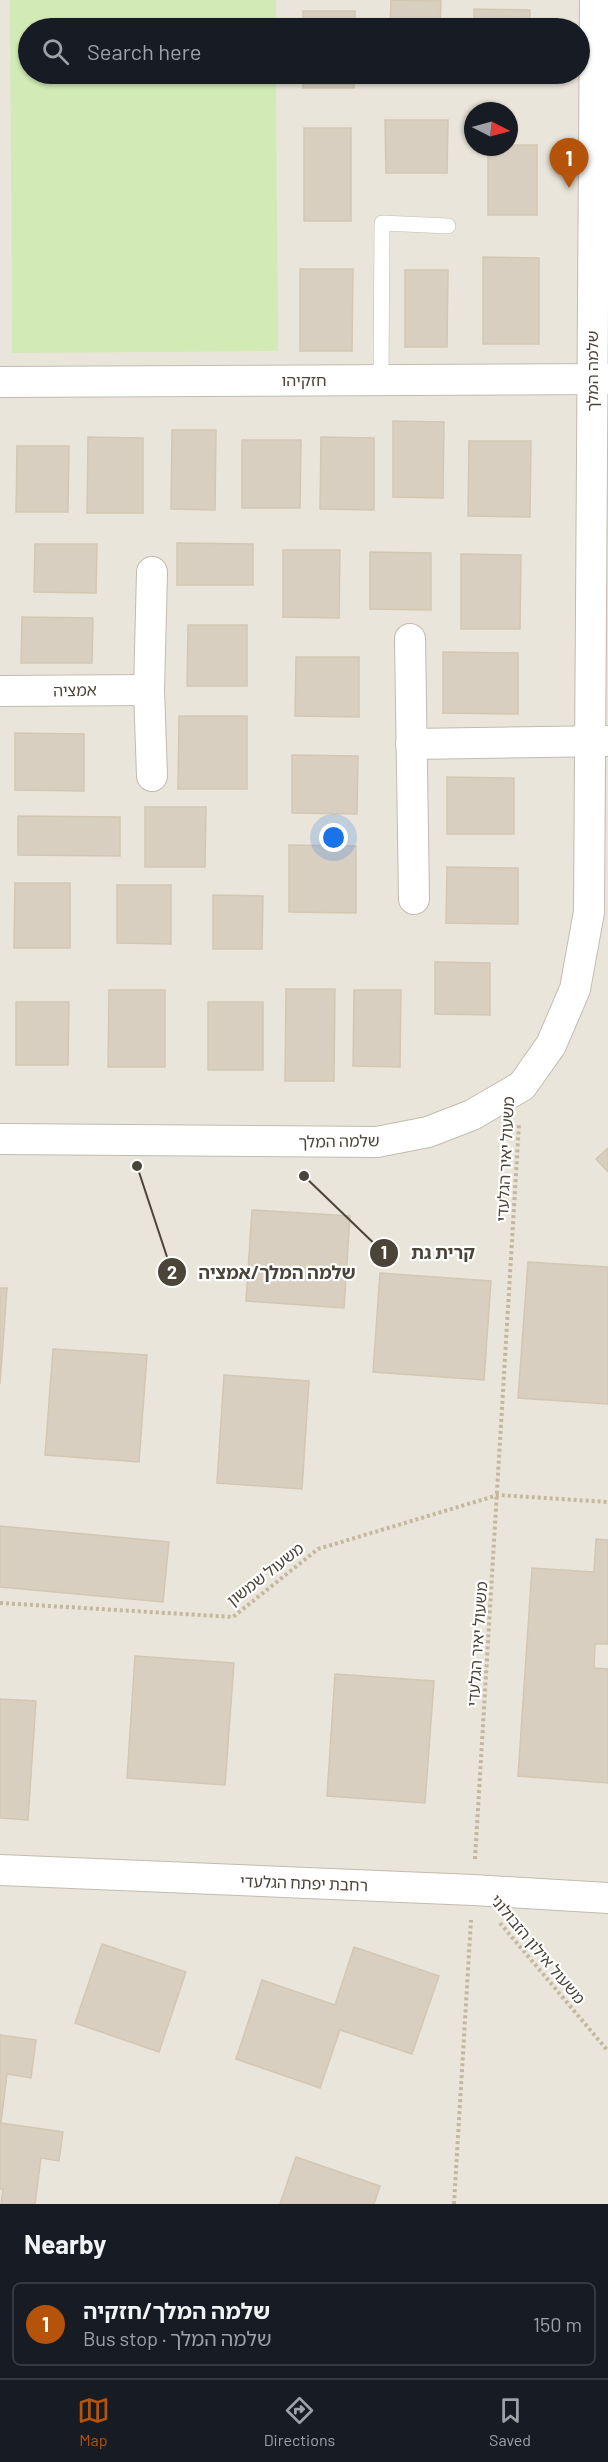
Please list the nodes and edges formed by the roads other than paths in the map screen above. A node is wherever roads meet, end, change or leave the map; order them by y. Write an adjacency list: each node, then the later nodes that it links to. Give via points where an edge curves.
1 (595, 0): 3 (street, שלמה המלך)
2 (448, 226): 4 (lane, via 382,223)
3 (600, 379): 4 (street, חזקיהו); 10 (street, שלמה המלך)
4 (381, 380): 5 (street, חזקיהו)
5 (0, 382)
6 (152, 572): 8 (street)
7 (410, 639): 11 (street)
8 (149, 690): 9 (street, אמציה); 12 (street)
9 (0, 692)
10 (598, 741): 11 (street); 14 (street, שלמה המלך, via 589,912 575,989 551,1045 522,1086 472,1115 428,1132 377,1142)
11 (411, 744): 13 (street)
12 (152, 776)
13 (414, 899)
14 (0, 1139)
15 (0, 1870): 16 (street, רחבת יפתח הגלעדי)
16 (608, 1898)

